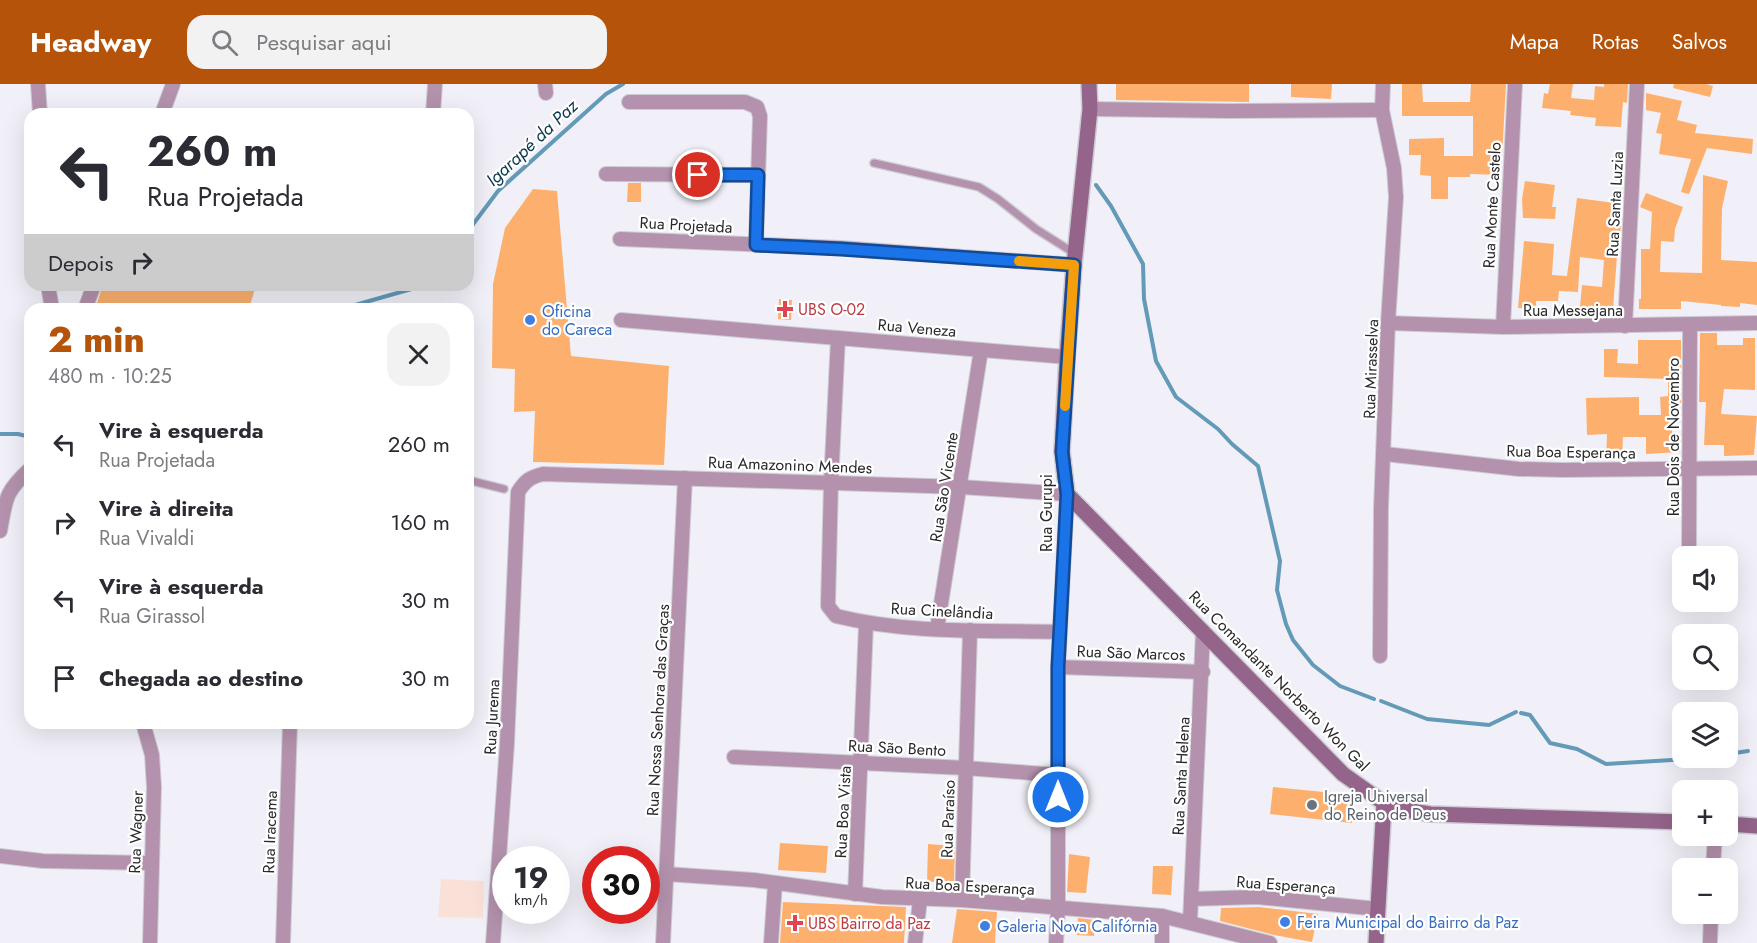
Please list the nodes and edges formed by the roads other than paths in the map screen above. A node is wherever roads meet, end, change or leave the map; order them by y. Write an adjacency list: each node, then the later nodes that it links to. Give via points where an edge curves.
1 (38, 84): 9 (street)
2 (173, 84): 10 (street)
3 (435, 84): 11 (street)
4 (1089, 84): 12 (street, Rua Gurupi)
5 (1383, 84): 13 (street, Rua Mirasselva)
6 (1515, 84): 25 (street, Rua Monte Castelo)
7 (1637, 84): 24 (street, Rua Santa Luzia)
8 (629, 102): 16 (street, via 752,103 760,116)
9 (40, 108)
10 (164, 108)
11 (433, 108)
12 (1090, 109): 13 (street); 19 (street, Rua Gurupi)
13 (1382, 110): 21 (street, Rua Mirasselva, via 1396,197)
14 (874, 163): 19 (lane, via 979,188)
15 (606, 174): 16 (street)
16 (758, 175): 18 (street)
17 (620, 238): 18 (street, Rua Projetada)
18 (756, 245): 19 (street, Rua Projetada)
19 (1075, 259): 28 (street, Rua Gurupi)
20 (621, 320): 26 (street, Rua Veneza)
21 (1388, 323): 25 (street, Rua Messejana); 29 (street, Rua Mirasselva)
22 (1757, 323): 23 (street, Rua Messejana)
23 (1690, 325): 24 (street, Rua Messejana); 31 (street, Rua Dois de Novembro)
24 (1625, 326): 25 (street, Rua Messejana)
25 (1503, 327)
26 (838, 338): 27 (street, Rua Veneza); 35 (street)
27 (981, 350): 28 (street, Rua Veneza); 36 (street, Rua São Vicente)
28 (1067, 357): 39 (street, Rua Gurupi, via 1062,452)
29 (1384, 454): 31 (street, Rua Boa Esperança, via 1520,469); 47 (street, Rua Mirasselva)
30 (1757, 468): 31 (street, Rua Boa Esperança)
31 (1689, 470): 41 (street, Rua Dois de Novembro)
32 (24, 474): 40 (street, via 7,494)
33 (685, 478): 35 (street, Rua Amazonino Mendes); 38 (street, Rua Amazonino Mendes, via 543,474 525,482); 62 (street, Rua Nossa Senhora das Graças)
34 (474, 482): 37 (lane)
35 (831, 483): 36 (street, Rua Amazonino Mendes); 42 (street, Rua Cinelândia, via 828,606 836,616)
36 (961, 487): 39 (street, Rua Amazonino Mendes); 43 (street, Rua São Vicente)
37 (504, 489): 38 (street)
38 (518, 492): 76 (street, Rua Jurema)
39 (1067, 494): 45 (street, Rua Comandante Norberto Won Gal); 46 (street, Rua Gurupi)
40 (0, 531)
41 (1689, 546)
42 (866, 624): 43 (street, Rua Cinelândia); 53 (street, Rua Boa Vista)
43 (938, 629): 44 (street, Rua Cinelândia)
44 (970, 630): 46 (street, Rua Cinelândia); 54 (street, Rua Paraíso)
45 (1203, 631): 49 (street, Rua Santa Helena); 56 (street, Rua Comandante Norberto Won Gal, via 1343,774)
46 (1060, 632): 48 (street, Rua Gurupi)
47 (1380, 656)
48 (1058, 667): 49 (street, Rua São Marcos); 55 (street, Rua Gurupi)
49 (1203, 672): 67 (street, Rua Santa Helena)
50 (145, 729): 61 (street, Rua Wagner, via 152,755 154,787)
51 (290, 729): 75 (street, Rua Iracema)
52 (734, 757): 53 (street, Rua São Bento)
53 (861, 762): 54 (street, Rua São Bento); 64 (street, Rua Boa Vista)
54 (966, 768): 55 (street, Rua São Bento); 66 (street, Rua Paraíso)
55 (1057, 775): 68 (street, Rua Gurupi)
56 (1384, 802): 57 (street, Rua Comandante Norberto Won Gal, via 1406,810 1449,815); 69 (street)
57 (1672, 822)
58 (1738, 825): 59 (street)
59 (1757, 826)
60 (0, 856): 61 (street, via 43,861)
61 (151, 863): 74 (street, Rua Wagner)
62 (666, 874): 63 (street, Rua Boa Esperança); 77 (street, Rua Nossa Senhora das Graças)
63 (775, 884): 64 (street, Rua Boa Esperança); 78 (street)
64 (855, 894): 65 (street, Rua Boa Esperança)
65 (920, 900): 66 (street, Rua Boa Esperança); 79 (street)
66 (962, 900): 68 (street, Rua Boa Esperança)
67 (1191, 900): 69 (street, Rua Esperança, via 1257,897); 71 (street, Rua Santa Helena)
68 (1058, 908): 70 (street, Rua Boa Esperança); 80 (street, Rua Gurupi)
69 (1378, 909): 82 (street)
70 (1162, 916): 71 (street, Rua Boa Esperança); 81 (street)
71 (1190, 922): 73 (street, Rua Boa Esperança)
72 (1711, 924): 83 (street)
73 (1264, 942)
74 (150, 943)
75 (283, 943)
76 (493, 943)
77 (663, 943)
78 (771, 943)
79 (915, 943)
80 (1056, 943)
81 (1161, 943)
82 (1376, 943)
83 (1710, 943)

